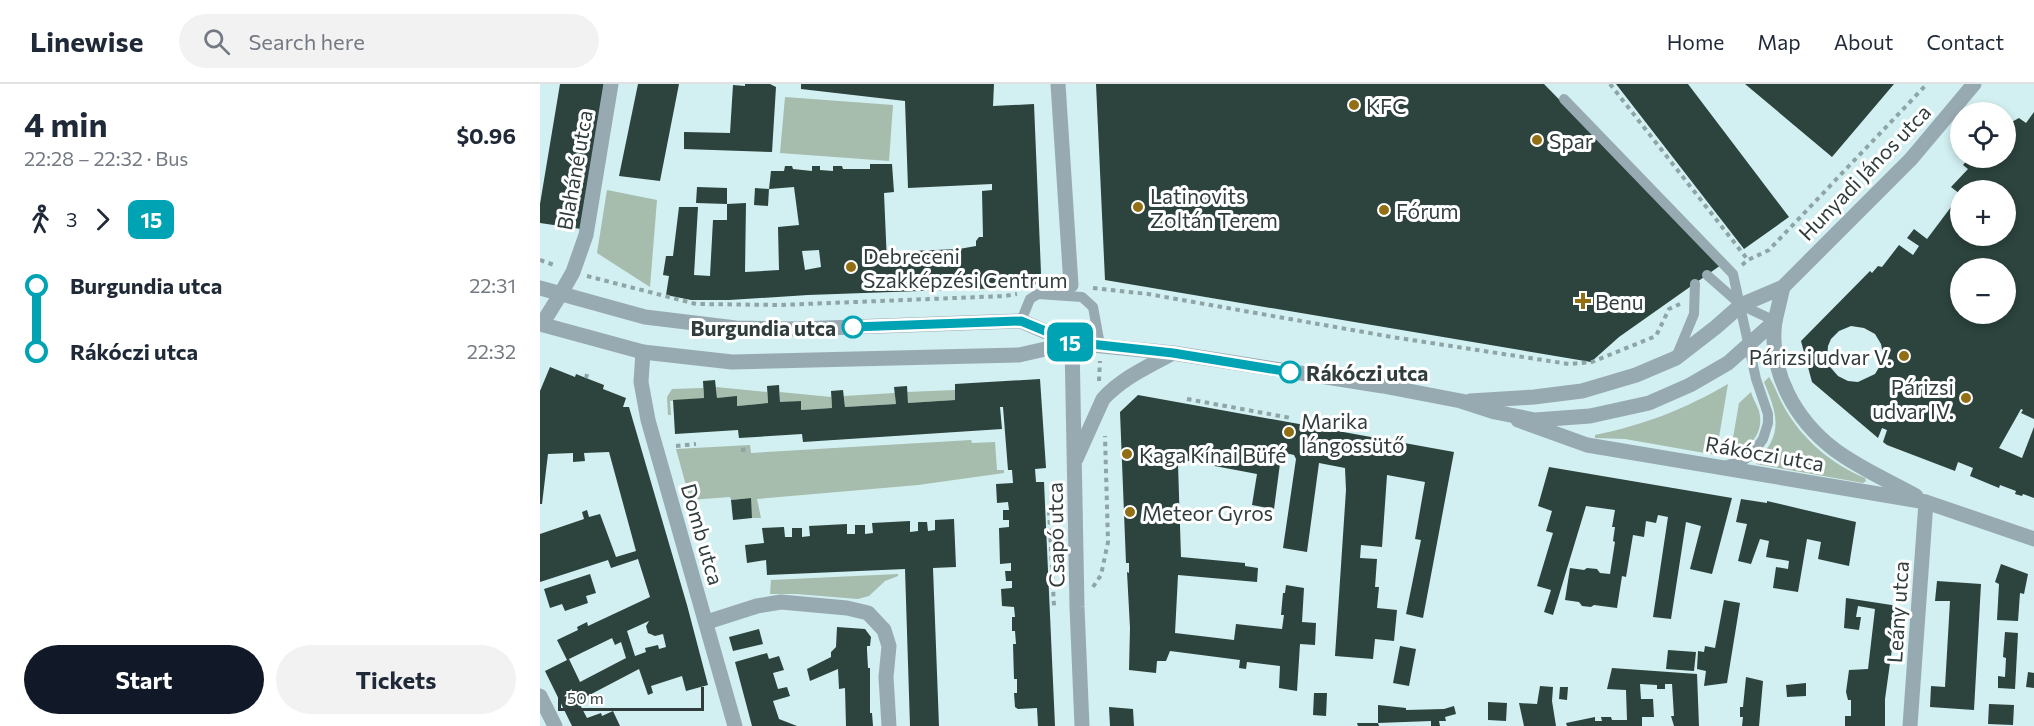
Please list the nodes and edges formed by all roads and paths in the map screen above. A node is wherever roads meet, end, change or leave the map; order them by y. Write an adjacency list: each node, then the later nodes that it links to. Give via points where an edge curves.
1 (610, 84): 18 (street, Blaháné utca, via 586,235)
2 (1058, 84): 14 (street)
3 (1610, 84): 9 (path)
4 (1927, 84): 9 (path, via 1768,250)
5 (1974, 84): 15 (street, Hunyadi János utca, via 1911,159)
6 (1564, 99): 8 (lane)
7 (1681, 224): 8 (lane)
8 (1691, 230): 10 (lane)
9 (1748, 260): 10 (path)
10 (1733, 274): 20 (lane)
11 (1707, 275): 20 (lane)
12 (595, 279): 17 (path, via 696,304)
13 (1695, 284): 19 (lane)
14 (1071, 285): 19 (path, via 1148,294 1569,363 1592,362 1656,336 1669,309)
15 (1782, 287): 20 (street, Hunyadi János utca); 22 (street)
16 (540, 288): 18 (street)
17 (1019, 294)
18 (560, 295): 21 (street, via 645,317 736,328); 23 (street, Blaháné utca)
19 (1696, 300): 29 (lane)
20 (1741, 305): 22 (lane); 26 (lane); 29 (street, Hunyadi János utca)
21 (1021, 321): 24 (street); 25 (lane, via 1030,299 1038,294 1082,297 1093,308)
22 (1774, 321): 26 (street); 42 (street, Rákóczi utca, via 1774,354 1780,377 1797,410 1815,432 1847,458)
23 (541, 325): 27 (street)
24 (1072, 342): 25 (street, Rákóczi utca); 27 (street, via 1019,355 732,362); 40 (street, Csapó utca)
25 (1100, 345): 28 (street, Rákóczi utca)
26 (1749, 345): 33 (street, Rákóczi utca, via 1728,363 1690,385 1648,403 1590,416 1535,420); 41 (lane, via 1768,414 1767,430 1752,454)
27 (643, 352): 47 (street, Domb utca, via 641,382 646,411)
28 (1173, 353): 32 (street, Rákóczi utca); 40 (street, via 1130,376 1103,399)
29 (1676, 358): 30 (street, Hunyadi János utca)
30 (1582, 391): 32 (street, Rákóczi utca)
31 (1187, 399): 34 (path)
32 (1461, 401): 33 (street, Rákóczi utca)
33 (1495, 412): 41 (street, Rákóczi utca, via 1587,446)
34 (1291, 418)
35 (1105, 429): 45 (path, via 1108,526)
36 (696, 444): 37 (path)
37 (676, 446)
38 (750, 449): 39 (path)
39 (741, 450)
40 (1074, 464): 52 (street, Csapó utca)
41 (1721, 467): 42 (street, Rákóczi utca)
42 (1926, 502): 44 (street, Rákóczi utca); 53 (street, Leány utca)
43 (1049, 511): 46 (path)
44 (2034, 539)
45 (1101, 575)
46 (1054, 606)
47 (707, 622): 50 (street, Domb utca); 51 (street, via 781,602 847,608 868,614 884,630 889,646)
48 (540, 696): 49 (street)
49 (555, 726)
50 (735, 726)
51 (888, 726)
52 (1082, 726)
53 (1910, 726)

